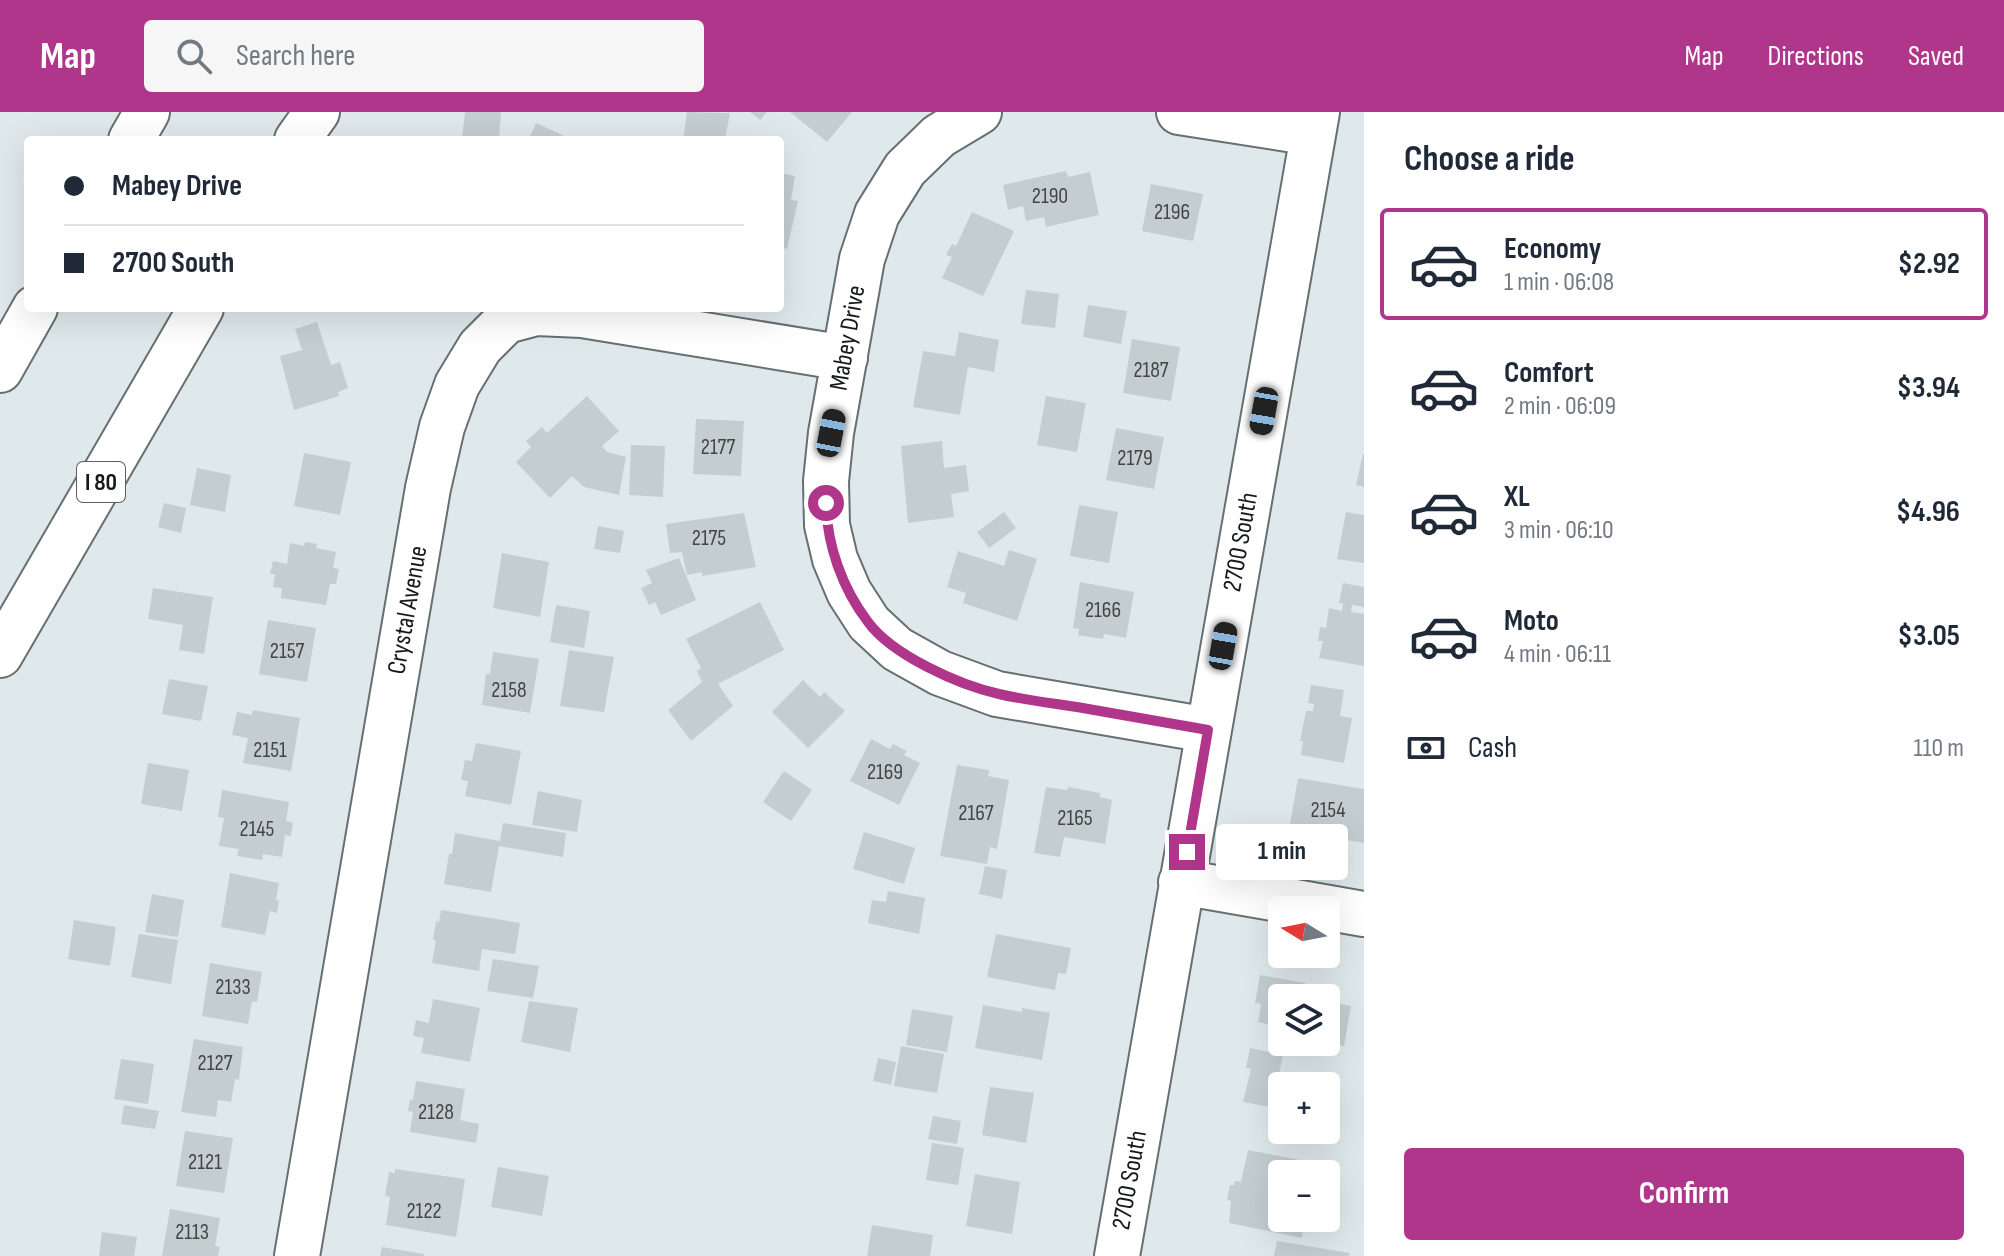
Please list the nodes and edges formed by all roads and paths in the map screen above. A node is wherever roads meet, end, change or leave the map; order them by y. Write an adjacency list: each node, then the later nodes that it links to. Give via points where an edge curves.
1 (147, 112): 6 (main road)
2 (315, 112): 7 (main road)
3 (979, 112): 10 (main road, Mabey Drive, via 939,136 905,169 877,214 862,259)
4 (1179, 112): 5 (main road)
5 (1315, 123): 13 (main road, 2700 South)
6 (133, 136)
7 (300, 136)
8 (33, 312): 11 (main road)
9 (199, 312): 12 (main road, I 80)
10 (845, 358): 13 (main road, Mabey Drive, via 831,433 827,525 849,592 869,623 897,649 940,673 997,694); 16 (main road, Crystal Avenue, via 582,315 536,313 506,321 480,347 457,385 428,488)
11 (0, 370)
12 (0, 655)
13 (1208, 730): 14 (main road, 2700 South)
14 (1181, 882): 15 (main road); 17 (main road, 2700 South)
15 (1364, 914)
16 (297, 1256)
17 (1117, 1256)

